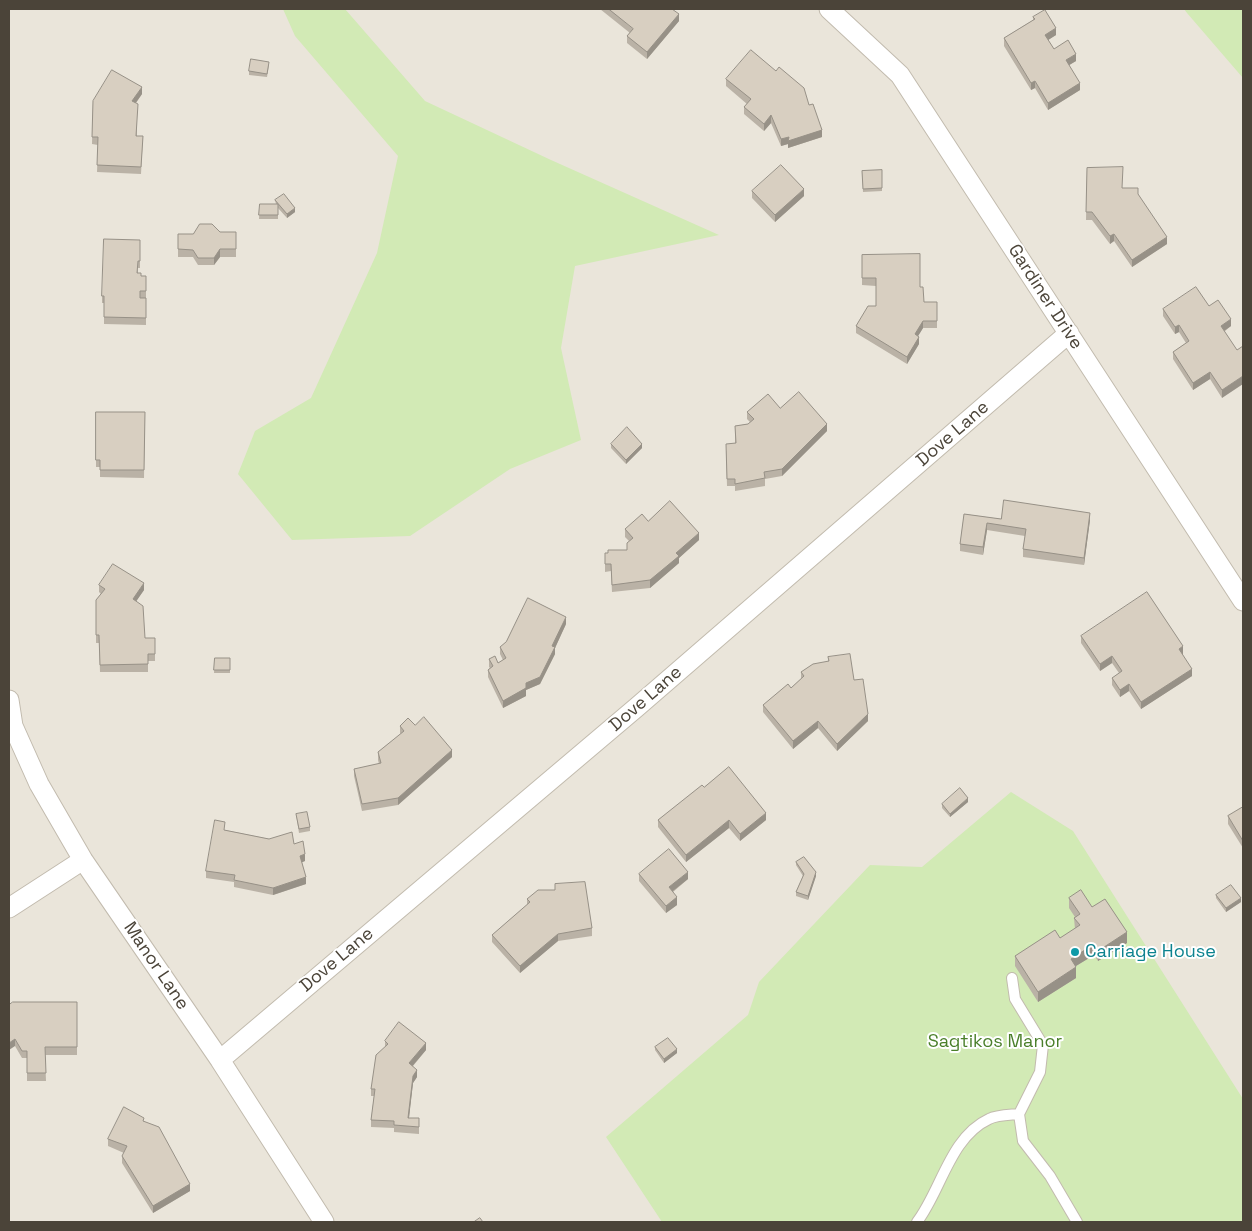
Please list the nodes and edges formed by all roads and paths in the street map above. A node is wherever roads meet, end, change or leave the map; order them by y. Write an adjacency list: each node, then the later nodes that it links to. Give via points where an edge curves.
1 (829, 9): 2 (street, Gardiner Drive, via 900,75)
2 (1069, 333): 3 (street, Gardiner Drive); 8 (street, Dove Lane, via 637,707)
3 (1243, 601)
4 (9, 700): 5 (street, Manor Lane, via 13,726 39,784)
5 (83, 860): 6 (street); 8 (street, Manor Lane)
6 (9, 908)
7 (1012, 978): 9 (lane, via 1015,999 1043,1045 1040,1072)
8 (220, 1060): 10 (street, Manor Lane)
9 (1019, 1114): 11 (lane, via 989,1118 974,1129 953,1154); 12 (lane, via 1024,1141 1050,1176)
10 (324, 1222)
11 (917, 1222)
12 (1077, 1222)

